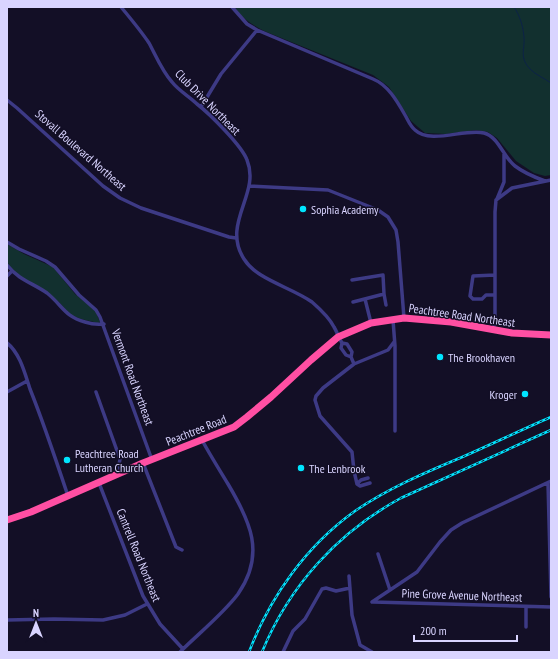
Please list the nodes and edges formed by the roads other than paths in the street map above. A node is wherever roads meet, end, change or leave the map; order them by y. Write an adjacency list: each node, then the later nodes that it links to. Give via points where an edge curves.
1 (122, 7): 5 (street, Club Drive Northeast, via 171,81)
2 (232, 7): 3 (street, via 247,24)
3 (257, 30): 5 (street, via 221,74); 6 (street, via 377,80 388,89 415,131 429,136 483,133 495,140)
4 (7, 100): 11 (street, Stovall Boulevard Northeast, via 103,186 120,198 141,208)
5 (201, 107): 9 (street, Club Drive Northeast, via 244,153 250,169)
6 (504, 154): 8 (street, via 529,175); 10 (street, via 504,182)
7 (551, 180): 8 (street)
8 (545, 181): 10 (street, via 512,188)
9 (250, 186): 11 (street, Club Drive Northeast, via 237,222); 23 (street, via 328,190 378,210 388,217 396,230 398,242)
10 (496, 200): 15 (street)
11 (236, 238): 29 (street, Club Drive Northeast, via 241,254 250,266 261,275 313,303 334,326)
12 (7, 242): 26 (street, Vermont Road Northeast, via 55,267 96,310)
13 (7, 265): 14 (street, Vermont Road Northeast)
14 (12, 271): 16 (street); 26 (street, Vermont Road Northeast, via 22,280 47,294 72,318 91,324)
15 (495, 275): 19 (street); 19 (street, via 473,276 470,296 472,299 482,299 486,295)
16 (7, 276)
17 (352, 280): 18 (street, via 383,275)
18 (384, 294): 20 (street); 22 (street)
19 (495, 295): 27 (street)
20 (366, 299): 21 (street); 25 (street)
21 (353, 302)
22 (386, 305)
23 (404, 318): 24 (highway, Peachtree Road Northeast); 27 (highway, Peachtree Road Northeast, via 450,322)
24 (393, 319): 25 (highway, Peachtree Road Northeast); 30 (street)
25 (371, 323): 29 (highway, Peachtree Road)
26 (104, 324): 39 (street, Vermont Road Northeast)
27 (493, 330): 28 (highway, Peachtree Road Northeast)
28 (551, 335)
29 (340, 340): 32 (street, via 341,348); 32 (street, via 347,344 352,352); 38 (highway, Peachtree Road, via 316,355 243,421)
30 (394, 342): 33 (street, via 388,350); 37 (street)
31 (7, 343): 34 (street, via 15,352)
32 (351, 357): 33 (street)
33 (354, 364): 44 (street, via 323,388 315,400 320,416 352,452)
34 (27, 381): 35 (street); 45 (street)
35 (7, 392)
36 (96, 392): 41 (street, via 120,458)
37 (395, 431)
38 (202, 440): 39 (highway, Peachtree Road); 58 (street, via 246,516 252,535 253,554 248,575 238,594)
39 (152, 460): 40 (highway, Peachtree Road)
40 (143, 463): 41 (highway, Peachtree Road); 47 (street, via 176,546)
41 (121, 473): 42 (highway, Peachtree Road)
42 (99, 482): 45 (highway, Peachtree Road); 53 (street, Cantrell Road Northeast, via 137,582)
43 (549, 482): 51 (street, via 462,522 440,542 417,572); 52 (street)
44 (357, 484): 44 (street, via 366,478 368,484 360,486)
45 (68, 496): 46 (highway, Peachtree Road)
46 (7, 520)
47 (182, 550)
48 (378, 554): 51 (street)
49 (349, 576): 50 (street)
50 (350, 588): 59 (street, via 336,591 322,589 305,619 293,631); 60 (street, via 352,614 360,645)
51 (390, 590): 54 (street, Pine Grove Avenue Northeast, via 372,602)
52 (551, 597)
53 (148, 604): 56 (street, via 125,615 103,620); 58 (street, Cantrell Road Northeast)
54 (526, 607): 55 (street, Pine Grove Avenue Northeast); 57 (street)
55 (551, 607)
56 (7, 620)
57 (526, 627)
58 (182, 651)
59 (283, 652)
60 (372, 652)

